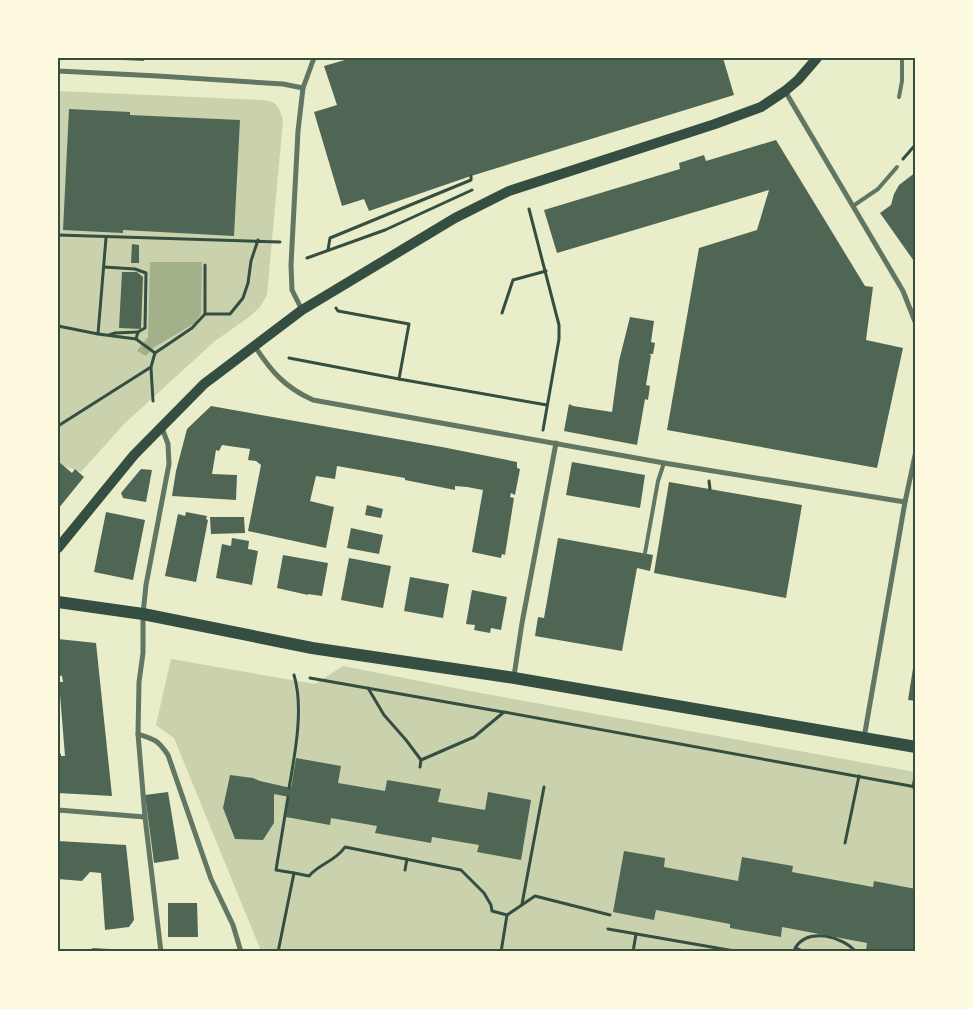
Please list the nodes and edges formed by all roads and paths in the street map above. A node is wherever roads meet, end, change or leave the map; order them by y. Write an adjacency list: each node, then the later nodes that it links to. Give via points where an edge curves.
1 (314, 58): 5 (street)
2 (817, 58): 6 (main road)
3 (902, 58): 7 (lane)
4 (58, 71): 5 (street, via 283,84)
5 (303, 88): 24 (street, via 291,264 292,290)
6 (785, 91): 12 (street); 24 (main road, via 744,114 509,191 455,218)
7 (899, 97)
8 (916, 144): 9 (path)
9 (897, 167): 12 (lane, via 878,189)
10 (471, 176): 18 (path, via 471,180 330,238)
11 (472, 190): 18 (path, via 385,230)
12 (853, 206): 27 (street, via 903,291)
13 (529, 209): 22 (path)
14 (58, 235): 15 (path)
15 (106, 238): 16 (path); 21 (path)
16 (258, 240): 17 (path); 26 (path, via 243,298 230,314)
17 (280, 242)
18 (327, 250): 19 (path)
19 (307, 258)
20 (205, 265): 26 (path)
21 (104, 267): 29 (path, via 146,273 145,328); 30 (path)
22 (546, 271): 25 (path, via 513,280); 39 (path, via 559,325)
23 (336, 308): 37 (path, via 338,311 409,324)
24 (302, 310): 33 (main road)
25 (502, 313)
26 (205, 314): 34 (path, via 192,328)
27 (916, 324)
28 (58, 326): 30 (path)
29 (138, 332): 31 (path); 32 (path)
30 (98, 334): 31 (path)
31 (109, 335): 32 (path)
32 (137, 340): 34 (path)
33 (254, 345): 41 (main road, via 204,384); 42 (street, via 273,373 287,386 313,400)
34 (154, 352): 36 (path)
35 (289, 358): 37 (path)
36 (151, 367): 38 (path); 40 (path)
37 (399, 379): 39 (path)
38 (152, 401)
39 (547, 405): 42 (path)
40 (58, 426)
41 (161, 428): 47 (main road); 50 (street, via 168,444 169,464)
42 (541, 440): 43 (street)
43 (556, 443): 45 (street); 53 (street)
44 (916, 450): 46 (street)
45 (664, 463): 46 (street); 48 (lane)
46 (904, 502): 57 (street)
47 (58, 548)
48 (645, 553)
49 (58, 602): 50 (main road)
50 (143, 614): 53 (main road, via 312,648); 56 (street)
51 (294, 675): 65 (path, via 297,686 297,744)
52 (310, 678): 54 (path)
53 (514, 678): 57 (main road)
54 (367, 688): 55 (path); 59 (path, via 384,715)
55 (504, 712): 59 (path, via 474,737); 62 (path)
56 (138, 734): 68 (street); 79 (street, via 154,739 168,755 210,879 233,925)
57 (864, 738): 58 (main road)
58 (916, 747)
59 (421, 760): 60 (path)
60 (420, 767)
61 (916, 771): 64 (path)
62 (859, 776): 64 (path); 69 (path)
63 (544, 787): 73 (path)
64 (914, 787)
65 (289, 788)
66 (288, 797): 72 (path, via 276,870)
67 (58, 810): 68 (street)
68 (145, 817): 78 (street)
69 (846, 843)
70 (407, 859): 71 (path); 72 (path, via 345,847 340,855 309,876); 74 (path, via 462,870 484,893 492,911)
71 (405, 870)
72 (294, 873): 80 (path)
73 (522, 904): 74 (path); 75 (path, via 535,896)
74 (507, 915): 81 (path)
75 (610, 915)
76 (608, 929): 77 (path)
77 (636, 934): 82 (path); 83 (path)
78 (161, 952)
79 (241, 952)
80 (278, 952)
81 (501, 952)
82 (633, 952)
83 (740, 952)
84 (806, 952): 85 (path, via 795,948 796,945 807,938 831,936)
85 (856, 952)

